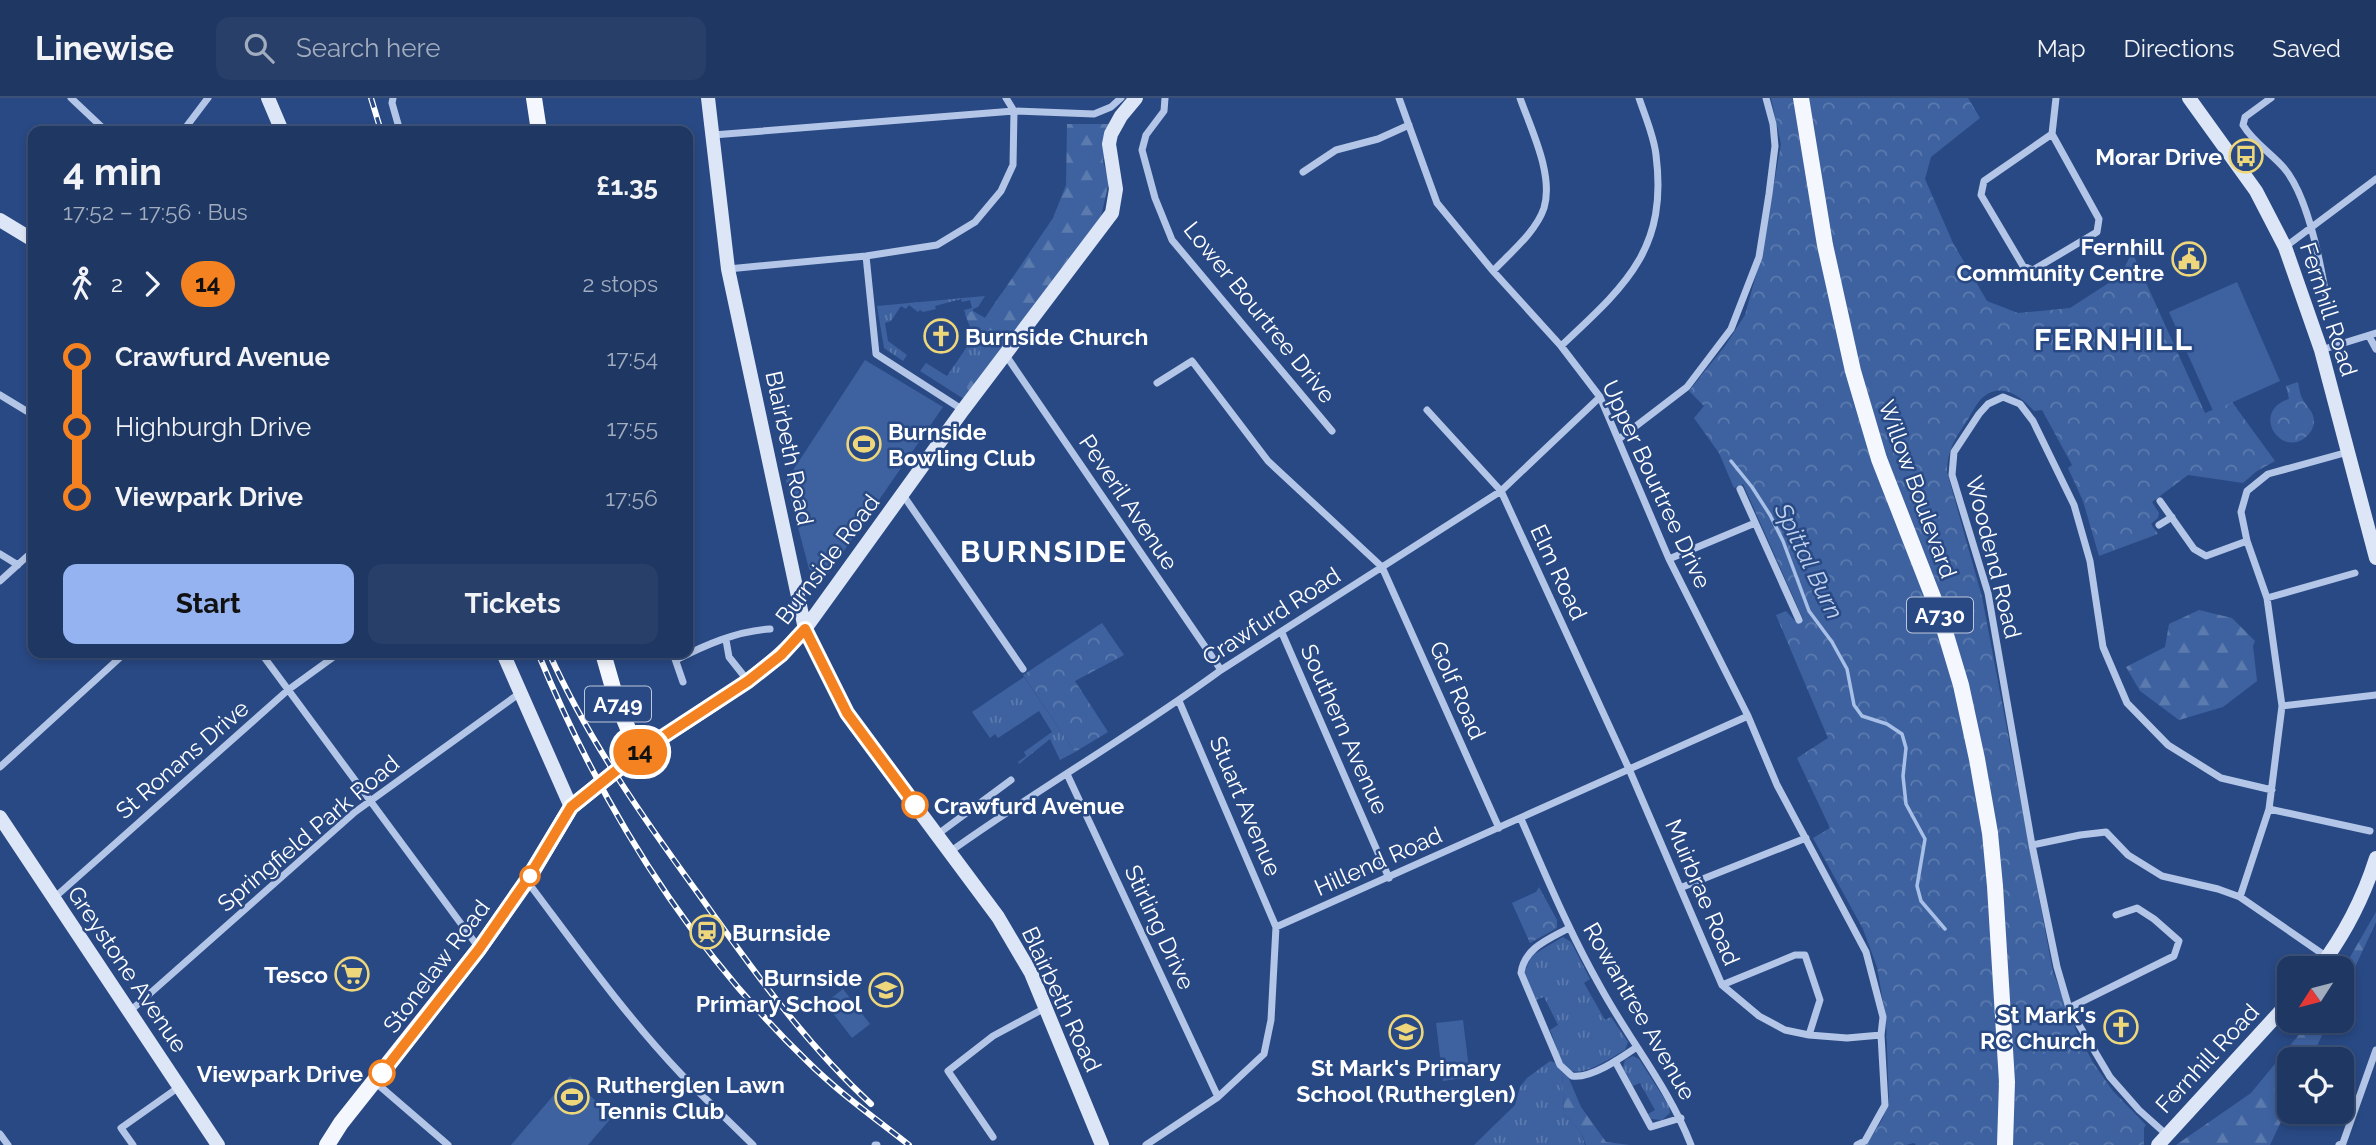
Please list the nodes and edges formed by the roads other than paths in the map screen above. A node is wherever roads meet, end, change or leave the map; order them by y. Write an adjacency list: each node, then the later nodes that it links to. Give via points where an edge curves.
1 (72, 98): 21 (street)
2 (208, 98): 22 (street)
3 (268, 98): 23 (street)
4 (393, 98): 24 (street)
5 (534, 98): 25 (main road)
6 (708, 98): 27 (street, Blairbeth Road)
7 (1006, 98): 19 (street)
8 (1121, 98): 19 (street, via 1094,114)
9 (1136, 98): 42 (street, Burnside Road, via 1111,134 1116,189 1112,213)
10 (1165, 98): 49 (street, Lower Bourtree Drive, via 1164,111 1146,135 1142,150 1172,240)
11 (1399, 98): 20 (street, Upper Bourtree Drive)
12 (1520, 98): 36 (street, via 1544,165 1544,208)
13 (1639, 98): 39 (street, via 1656,152 1654,227 1637,265 1615,295)
14 (1766, 98): 50 (street, via 1775,146 1769,194 1759,257 1731,329 1687,387)
15 (1801, 98): 148 (main road, Willow Boulevard / A730, via 1825,245 1853,371 1879,459 1940,615 1977,759 1995,886 2007,1082)
16 (2056, 98): 26 (street)
17 (2189, 98): 33 (street, Fernhill Road, via 2256,191)
18 (2271, 98): 31 (street, via 2245,117 2243,125 2285,169)
19 (1014, 111): 27 (street); 34 (street, via 1013,165 1000,191 975,222 937,245)
20 (1409, 125): 28 (street, via 1336,150); 36 (street, Upper Bourtree Drive, via 1437,203)
21 (101, 126)
22 (187, 126)
23 (280, 126)
24 (399, 126)
25 (538, 126)
26 (2052, 134): 26 (street, via 2099,219 2097,232 2033,270 2023,267 1981,195 1984,181)
27 (712, 135): 35 (street, Blairbeth Road)
28 (1303, 172)
29 (2376, 179): 31 (street)
30 (0, 220): 32 (street)
31 (2311, 228): 33 (street); 37 (street)
32 (28, 237)
33 (2285, 247): 40 (street, Fernhill Road)
34 (866, 256): 35 (street); 46 (street, via 876,354)
35 (728, 268): 71 (street, Blairbeth Road)
36 (1493, 271): 39 (street, Upper Bourtree Drive)
37 (2326, 296)
38 (2372, 334): 40 (street); 41 (street)
39 (1561, 346): 45 (street, Upper Bourtree Drive)
40 (2322, 349): 51 (street, Fernhill Road)
41 (2376, 349)
42 (1005, 354): 46 (street, Burnside Road); 82 (street, Peveril Avenue)
43 (1157, 383): 65 (street, via 1192,362 1268,461)
44 (0, 395): 48 (street)
45 (1600, 397): 50 (street, Upper Bourtree Drive); 53 (street, Crawfurd Road)
46 (963, 410): 54 (street, Burnside Road)
47 (1427, 411): 53 (street, Elm Road)
48 (28, 412)
49 (1332, 431)
50 (1619, 439): 63 (street, Upper Bourtree Drive)
51 (2348, 452): 59 (street, via 2268,474 2247,491 2241,512); 62 (street, Fernhill Road)
52 (1740, 489): 57 (street)
53 (1501, 491): 65 (street, Crawfurd Road); 93 (street, Elm Road)
54 (903, 495): 71 (street, Burnside Road); 81 (street)
55 (2160, 501): 56 (street)
56 (2172, 517): 58 (street); 59 (street, via 2194,548 2206,556)
57 (1755, 523): 63 (street); 69 (street)
58 (2159, 525)
59 (2247, 541): 68 (street)
60 (0, 554): 64 (street)
61 (28, 556): 64 (street)
62 (2376, 558)
63 (1670, 559): 90 (street, Upper Bourtree Drive)
64 (18, 565): 67 (street)
65 (1382, 568): 72 (street, Crawfurd Road); 102 (street, Golf Road)
66 (2355, 573): 68 (street)
67 (0, 581)
68 (2267, 598): 89 (street)
69 (1799, 620)
70 (770, 629): 73 (street)
71 (805, 629): 83 (street, Burnside Road); 104 (street, Blairbeth Road, via 847,713)
72 (1282, 633): 82 (street, Crawfurd Road); 109 (street, Southern Avenue)
73 (726, 640): 74 (street); 83 (street, via 729,657)
74 (693, 649)
75 (119, 658): 92 (street)
76 (265, 658): 85 (street)
77 (332, 658): 85 (street, St Ronans Drive)
78 (505, 658): 86 (street)
79 (604, 658): 91 (main road, A749)
80 (675, 658): 84 (street)
81 (1023, 669)
82 (1222, 670): 88 (street, Crawfurd Road)
83 (748, 681): 91 (street, Burnside Road)
84 (683, 682)
85 (288, 690): 97 (street); 114 (street, St Ronans Drive)
86 (520, 693): 97 (street, Springfield Park Road); 98 (street)
87 (2376, 695): 89 (street)
88 (1179, 701): 94 (street, Crawfurd Road); 116 (street, Stuart Avenue)
89 (2282, 706): 96 (street)
90 (1748, 716): 93 (street, Hillend Road); 105 (street, Upper Bourtree Drive)
91 (638, 753): 98 (main road, A749)
92 (0, 766)
93 (1629, 769): 101 (street, Hillend Road); 111 (street, Muirbrae Road)
94 (1067, 774): 107 (street, Crawfurd Road); 133 (street, Stirling Drive)
95 (1011, 780): 104 (street)
96 (2272, 790): 99 (street); 106 (street, Woodend Road, via 2221,778 2168,745 2127,703 2103,646 2091,561 2074,505 2033,421 2020,404 2003,397 1988,404 1954,452 1952,475 1988,593)
97 (370, 800): 118 (street); 124 (street, Springfield Park Road)
98 (571, 807): 110 (main road, Stonelaw Road / A749)
99 (2269, 808): 103 (street); 113 (street)
100 (0, 817): 114 (street, Greystone Avenue)
101 (1521, 820): 102 (street, Hillend Road); 117 (street, Rowantree Avenue)
102 (1499, 828): 109 (street, Hillend Road)
103 (2370, 831)
104 (937, 834): 107 (street, Blairbeth Road)
105 (1806, 838): 111 (street); 127 (street, Upper Bourtree Drive, via 1866,952 1883,1017)
106 (2032, 845): 113 (street, via 2106,832 2128,855 2162,876); 123 (street, Woodend Road)
107 (951, 851): 122 (street, Blairbeth Road, via 998,917 1031,973)
108 (2376, 858): 112 (street)
109 (1389, 878): 116 (street, Hillend Road)
110 (527, 880): 118 (main road, Stonelaw Road / A749); 143 (street, via 638,1025)
111 (1680, 888): 121 (street, Muirbrae Road)
112 (2372, 888): 120 (street)
113 (2240, 897): 119 (street)
114 (53, 898): 124 (street, Greystone Avenue)
115 (2116, 915): 123 (street, via 2137,908 2154,919 2179,941 2174,956)
116 (1276, 927): 133 (street, via 1271,1020 1264,1054)
117 (1569, 928): 128 (street, Rowantree Avenue); 130 (street, via 1529,952 1521,978 1567,1074 1583,1076)
118 (479, 949): 131 (main road, Stonelaw Road / A749)
119 (2315, 956)
120 (2327, 956)
121 (1722, 985): 126 (street, Muirbrae Road, via 1759,1017); 126 (street, via 1805,955 1821,1000)
122 (1045, 1008): 136 (street, via 993,1037 948,1071); 144 (street, Blairbeth Road)
123 (2069, 1008): 137 (street, Woodend Road, via 2110,1077)
124 (129, 1012): 132 (street, Greystone Avenue)
125 (2277, 1015): 137 (street, Fernhill Road)
126 (1809, 1035): 127 (street, Muirbrae Road)
127 (1881, 1035): 147 (street, Upper Bourtree Drive, via 1885,1105 1865,1141)
128 (1637, 1047): 130 (street); 134 (street, Rowantree Avenue)
129 (2376, 1050): 149 (street)
130 (1615, 1062): 134 (street, via 1651,1127)
131 (374, 1082): 141 (main road, Stonelaw Road / A749); 142 (street)
132 (179, 1086): 139 (street, via 121,1128); 140 (street, Greystone Avenue)
133 (1218, 1097): 145 (street)
134 (1681, 1118): 146 (street, Rowantree Avenue)
135 (0, 1134): 138 (street)
136 (993, 1137)
137 (2162, 1140)
138 (8, 1145)
139 (133, 1145)
140 (218, 1145)
141 (327, 1145)
142 (448, 1145)
143 (753, 1145)
144 (1102, 1145)
145 (1146, 1145)
146 (1691, 1145)
147 (1857, 1145)
148 (2005, 1145)
149 (2339, 1145)

